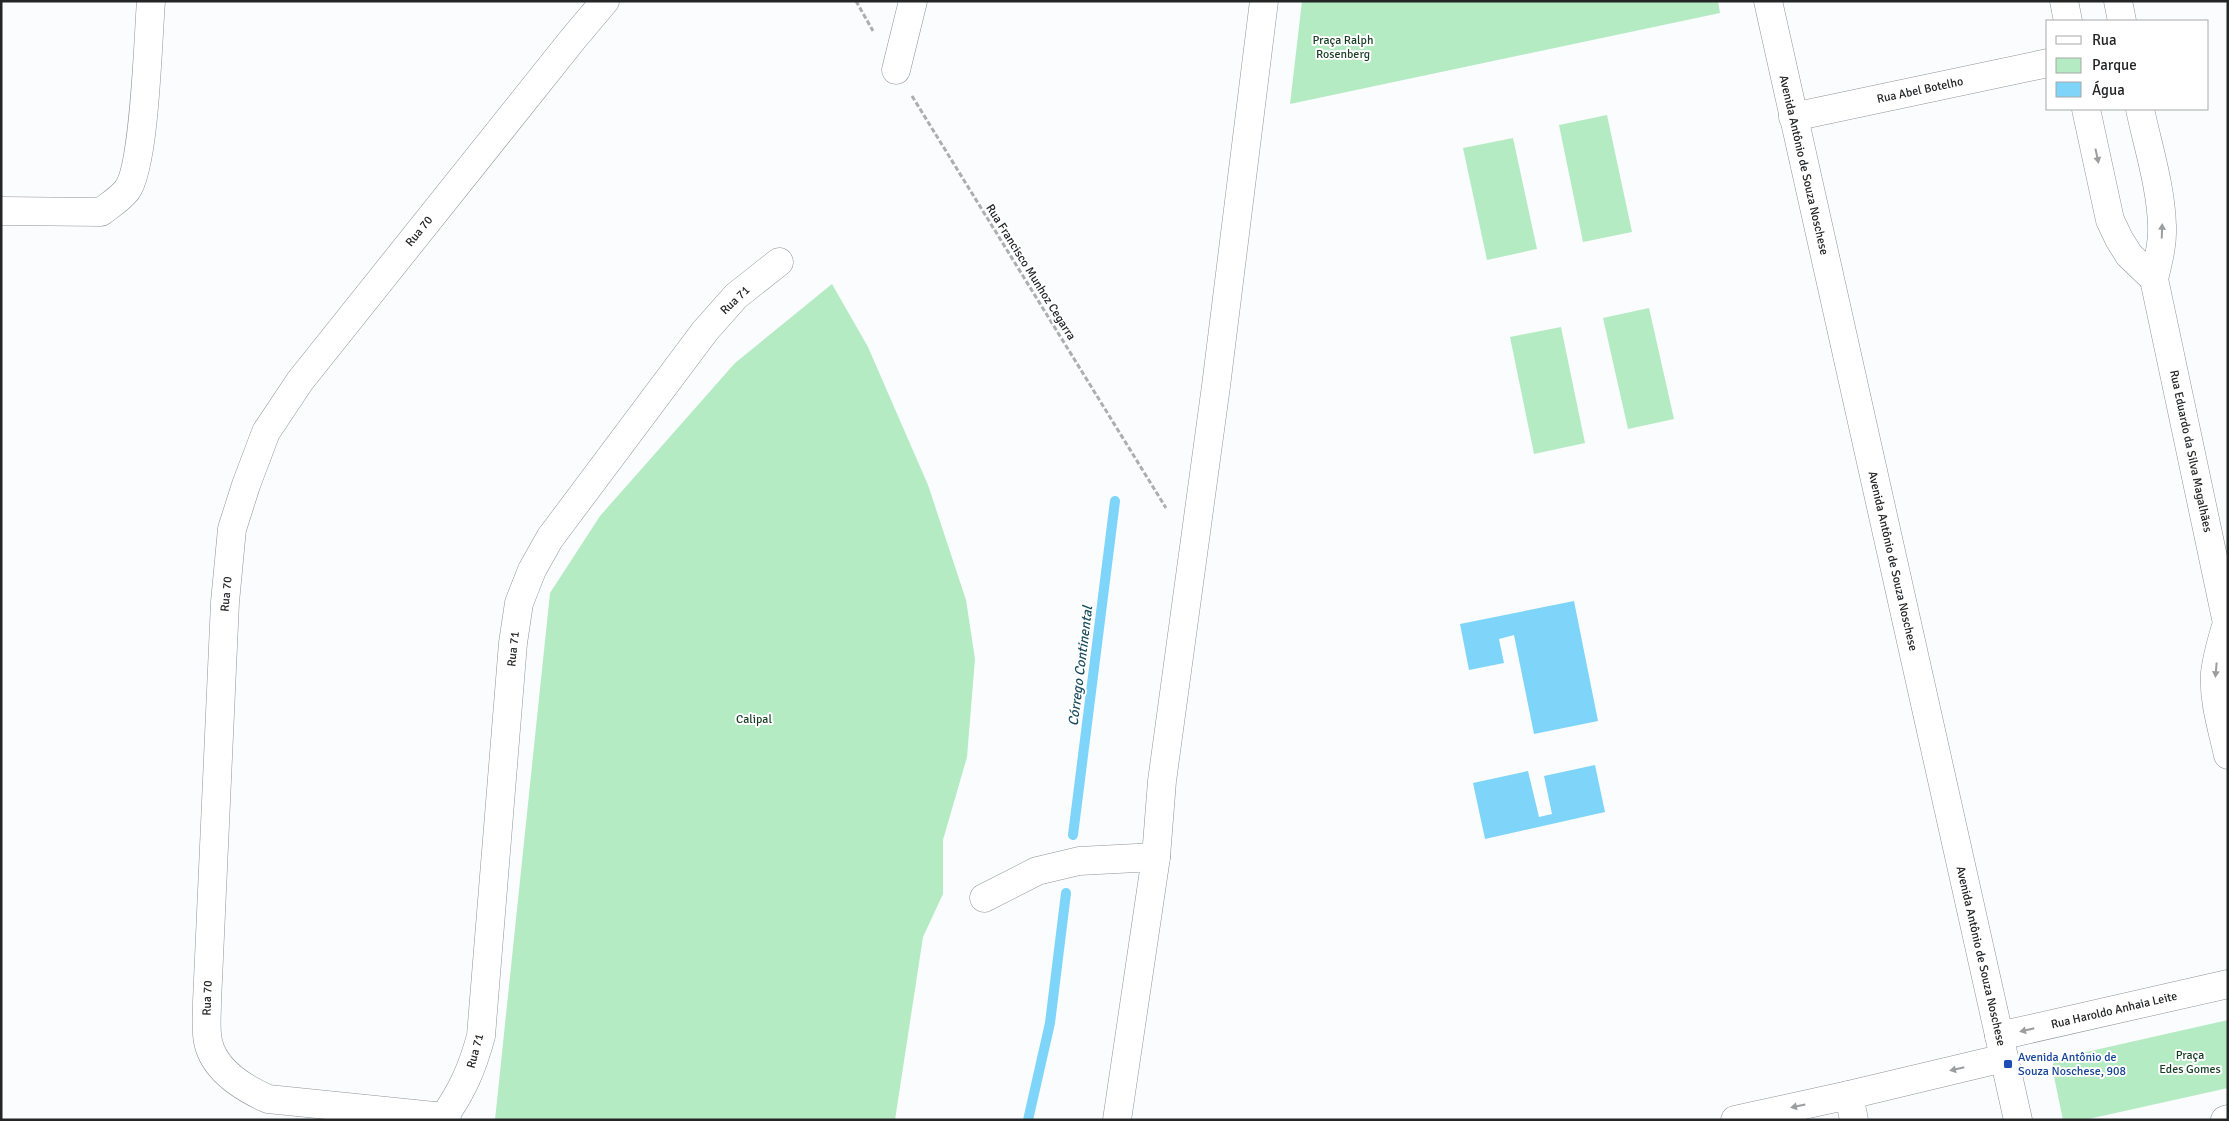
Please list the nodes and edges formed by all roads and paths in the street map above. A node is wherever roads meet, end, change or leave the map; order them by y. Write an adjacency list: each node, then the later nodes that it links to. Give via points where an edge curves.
1 (151, 1): 16 (street, via 140,144 128,189 101,212)
2 (605, 1): 27 (street, Rua 70, via 300,381 266,432 232,529 225,602 207,1002 207,1036 214,1057 245,1089 268,1099)
3 (856, 1): 12 (path, Rua Francisco Munhoz Cegarra)
4 (914, 1): 12 (street)
5 (1264, 1): 22 (street, via 1215,396 1162,781)
6 (1768, 1): 15 (street, Avenida Antônio de Souza Noschese)
7 (2064, 1): 9 (street)
8 (2118, 1): 10 (street)
9 (2068, 20)
10 (2122, 20)
11 (2046, 63): 15 (street, Rua Abel Botelho)
12 (896, 70): 19 (path, Rua Francisco Munhoz Cegarra)
13 (2086, 110): 18 (street, one-way to 18, via 2110,220 2129,254)
14 (2140, 110): 18 (street, Rua Eduardo da Silva Magalhães, one-way to 14, via 2161,251 2160,200)
15 (1793, 117): 25 (street, Avenida Antônio de Souza Noschese)
16 (1, 211)
17 (779, 262): 27 (street, Rua 71, via 736,296 705,331 550,538 519,603 513,642 481,1036 472,1068)
18 (2154, 279): 20 (street, Rua Eduardo da Silva Magalhães)
19 (1167, 509)
20 (2227, 623): 21 (street, Rua Eduardo da Silva Magalhães, one-way to 21, via 2215,674 2216,698)
21 (2228, 755)
22 (1156, 857): 23 (street, via 1079,861 1037,872); 29 (street)
23 (984, 898)
24 (2228, 984): 25 (street, Rua Haroldo Anhaia Leite, one-way to 25)
25 (2002, 1047): 26 (street, Rua Haroldo Anhaia Leite, one-way to 26); 28 (street, Avenida Antônio de Souza Noschese)
26 (1852, 1108): 30 (street, Rua Haroldo Anhaia Leite, one-way to 30)
27 (446, 1118)
28 (2014, 1119)
29 (1117, 1120)
30 (1735, 1120)

